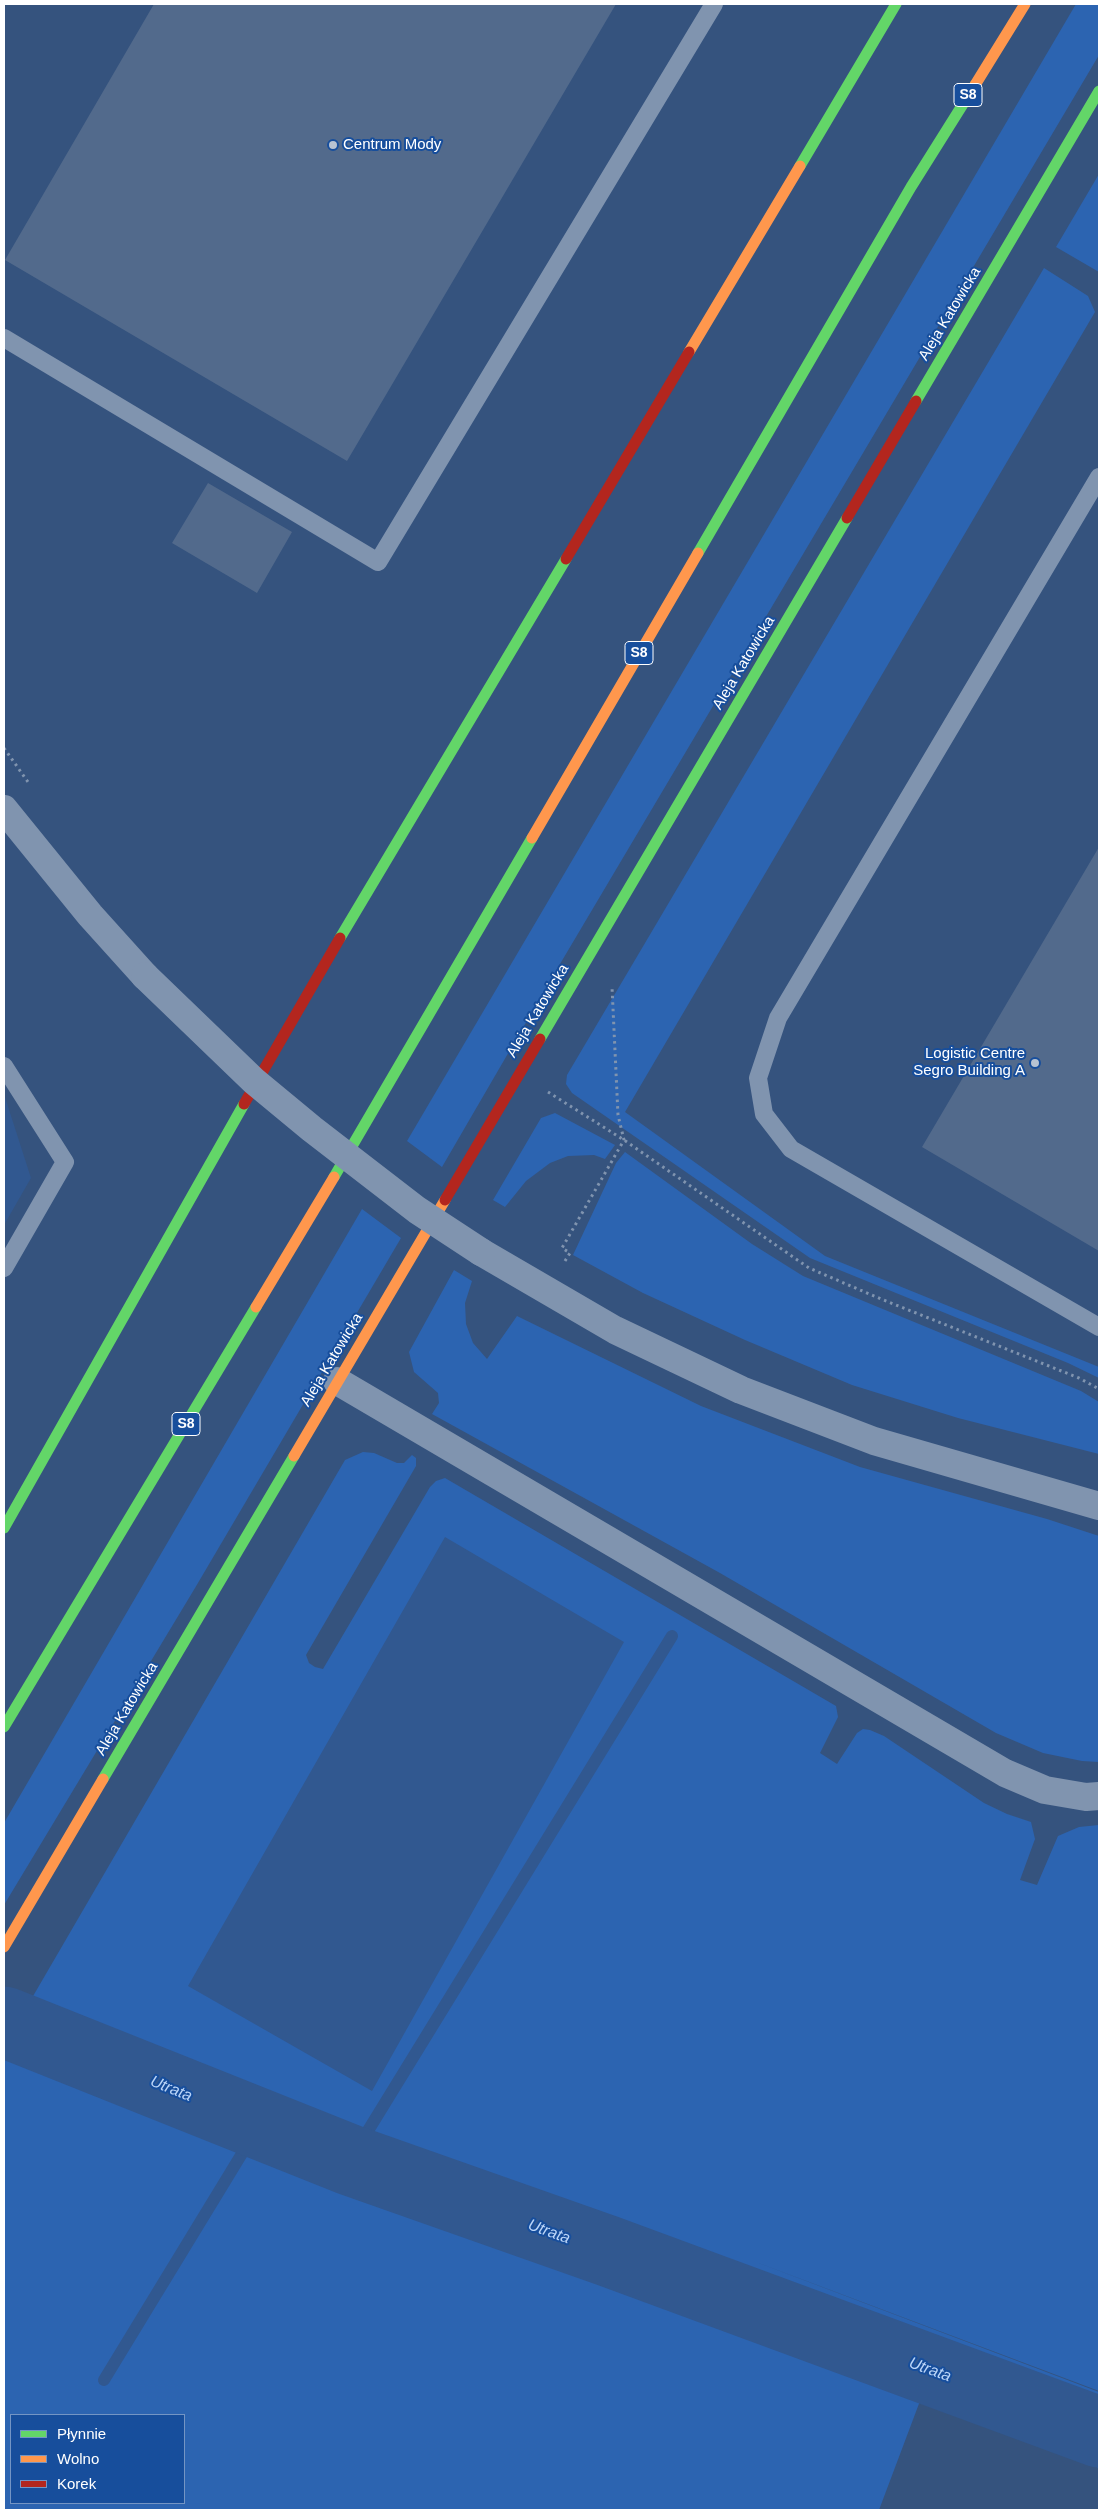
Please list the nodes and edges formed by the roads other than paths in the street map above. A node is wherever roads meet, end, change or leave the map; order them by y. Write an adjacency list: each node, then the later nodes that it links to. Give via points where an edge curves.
1 (714, 4): 5 (lane, via 378,562)
2 (896, 4): 13 (main road, via 298,1009)
3 (1025, 4): 14 (main road, S8, via 911,186 368,1120)
4 (1099, 91): 11 (main road, Aleja Katowicka)
5 (4, 338)
6 (1099, 477): 10 (lane, via 778,1018 758,1078 764,1114 791,1150)
7 (4, 809): 12 (street, bridge, via 90,915 145,976 254,1081 417,1210 481,1252 615,1330 741,1390 874,1440)
8 (4, 1066): 9 (lane, via 65,1162)
9 (4, 1268)
10 (1099, 1327)
11 (337, 1381): 15 (street, via 1005,1773 1046,1790); 16 (main road, Aleja Katowicka)
12 (1099, 1506)
13 (4, 1528)
14 (4, 1727)
15 (1099, 1796)
16 (4, 1947)

